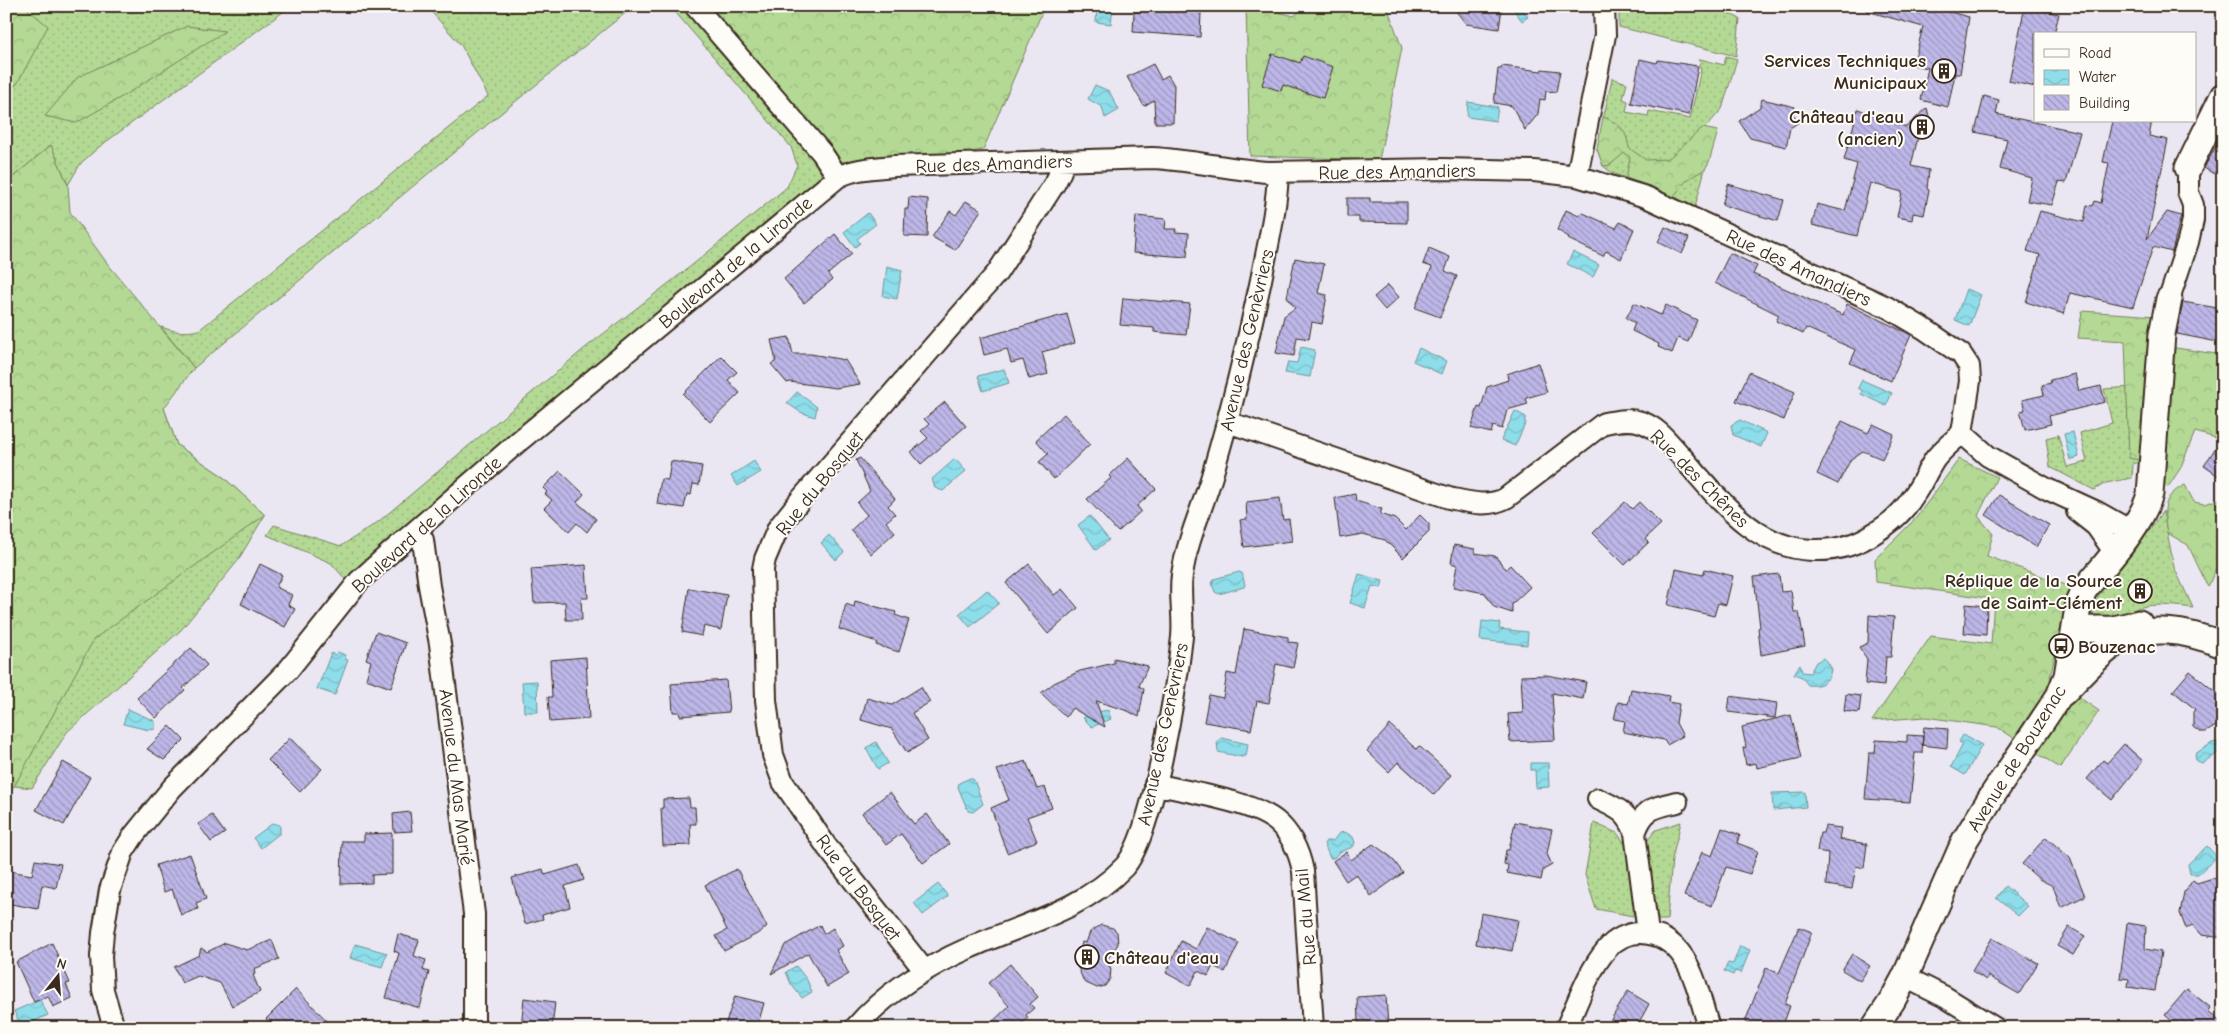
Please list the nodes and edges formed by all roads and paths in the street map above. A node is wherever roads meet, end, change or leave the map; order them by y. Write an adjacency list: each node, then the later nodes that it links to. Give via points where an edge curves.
1 (695, 6): 8 (street, via 822,153)
2 (1604, 6): 7 (street, via 1605,35)
3 (2223, 96): 5 (street)
4 (1062, 162): 6 (street, Rue des Amandiers, via 1152,158); 8 (street, Rue des Amandiers, via 894,166 862,169); 24 (street, Rue du Bosquet, via 1055,183 997,273 801,499 778,528 765,559 766,700 770,741 777,769 827,847)
5 (2188, 168): 9 (street, via 2193,220)
6 (1278, 172): 7 (street, Rue des Amandiers, via 1452,169); 10 (street, Avenue des Genèvriers, via 1272,223)
7 (1577, 176): 11 (street, Rue des Amandiers, via 1646,197 1886,307 1926,330 1961,354 1969,366)
8 (838, 177): 12 (street, Boulevard de la Lironde, via 525,436)
9 (2169, 299): 13 (street, Avenue de Bouzenac, via 2162,334 2150,494 2143,515)
10 (1228, 422): 11 (street, Rue des Chênes, via 1449,498 1480,505 1506,498 1604,423 1620,420 1641,422 1660,433 1751,529 1783,547 1819,551 1856,544 1896,517 1914,496 1936,459); 19 (street, Avenue des Genèvriers, via 1185,555 1177,675)
11 (1962, 433): 13 (street, via 1988,456 2047,489 2098,512)
12 (417, 530): 26 (street, Boulevard de la Lironde, via 359,581 288,669 172,788 123,852 110,890 101,956 103,990); 27 (street, Avenue du Mas Marié, via 424,540 440,644 473,904 476,957)
13 (2123, 540): 14 (street, Avenue de Bouzenac, via 2084,590)
14 (2077, 612): 15 (street); 16 (street, Avenue de Bouzenac)
15 (2107, 637): 16 (street, via 2084,630); 17 (street, via 2112,629 2150,620 2178,619 2201,627); 18 (street)
16 (2073, 640): 18 (street, Avenue de Bouzenac, via 2067,676)
17 (2223, 643)
18 (2059, 696): 25 (street, Avenue de Bouzenac, via 1965,840)
19 (1155, 784): 24 (street, Avenue des Genèvriers, via 1133,854 1117,874 1065,909); 29 (street, Rue du Mail, via 1240,805 1267,815 1286,831 1298,851 1303,871)
20 (1598, 799): 22 (street, via 1627,817)
21 (1677, 802): 22 (street, via 1645,813)
22 (1635, 833): 23 (street)
23 (1648, 933): 30 (street, via 1623,937 1606,950); 31 (street, via 1673,944 1683,954)
24 (924, 970): 28 (street, Avenue des Genèvriers, via 881,1001)
25 (1902, 982): 32 (street, Avenue de Bouzenac, via 1885,995); 33 (street, Avenue de Bouzenac); 34 (street, via 1945,997)
26 (114, 1028)
27 (474, 1028)
28 (855, 1028)
29 (1313, 1028)
30 (1566, 1028)
31 (1709, 1028)
32 (1860, 1028)
33 (1874, 1028)
34 (1995, 1028)

